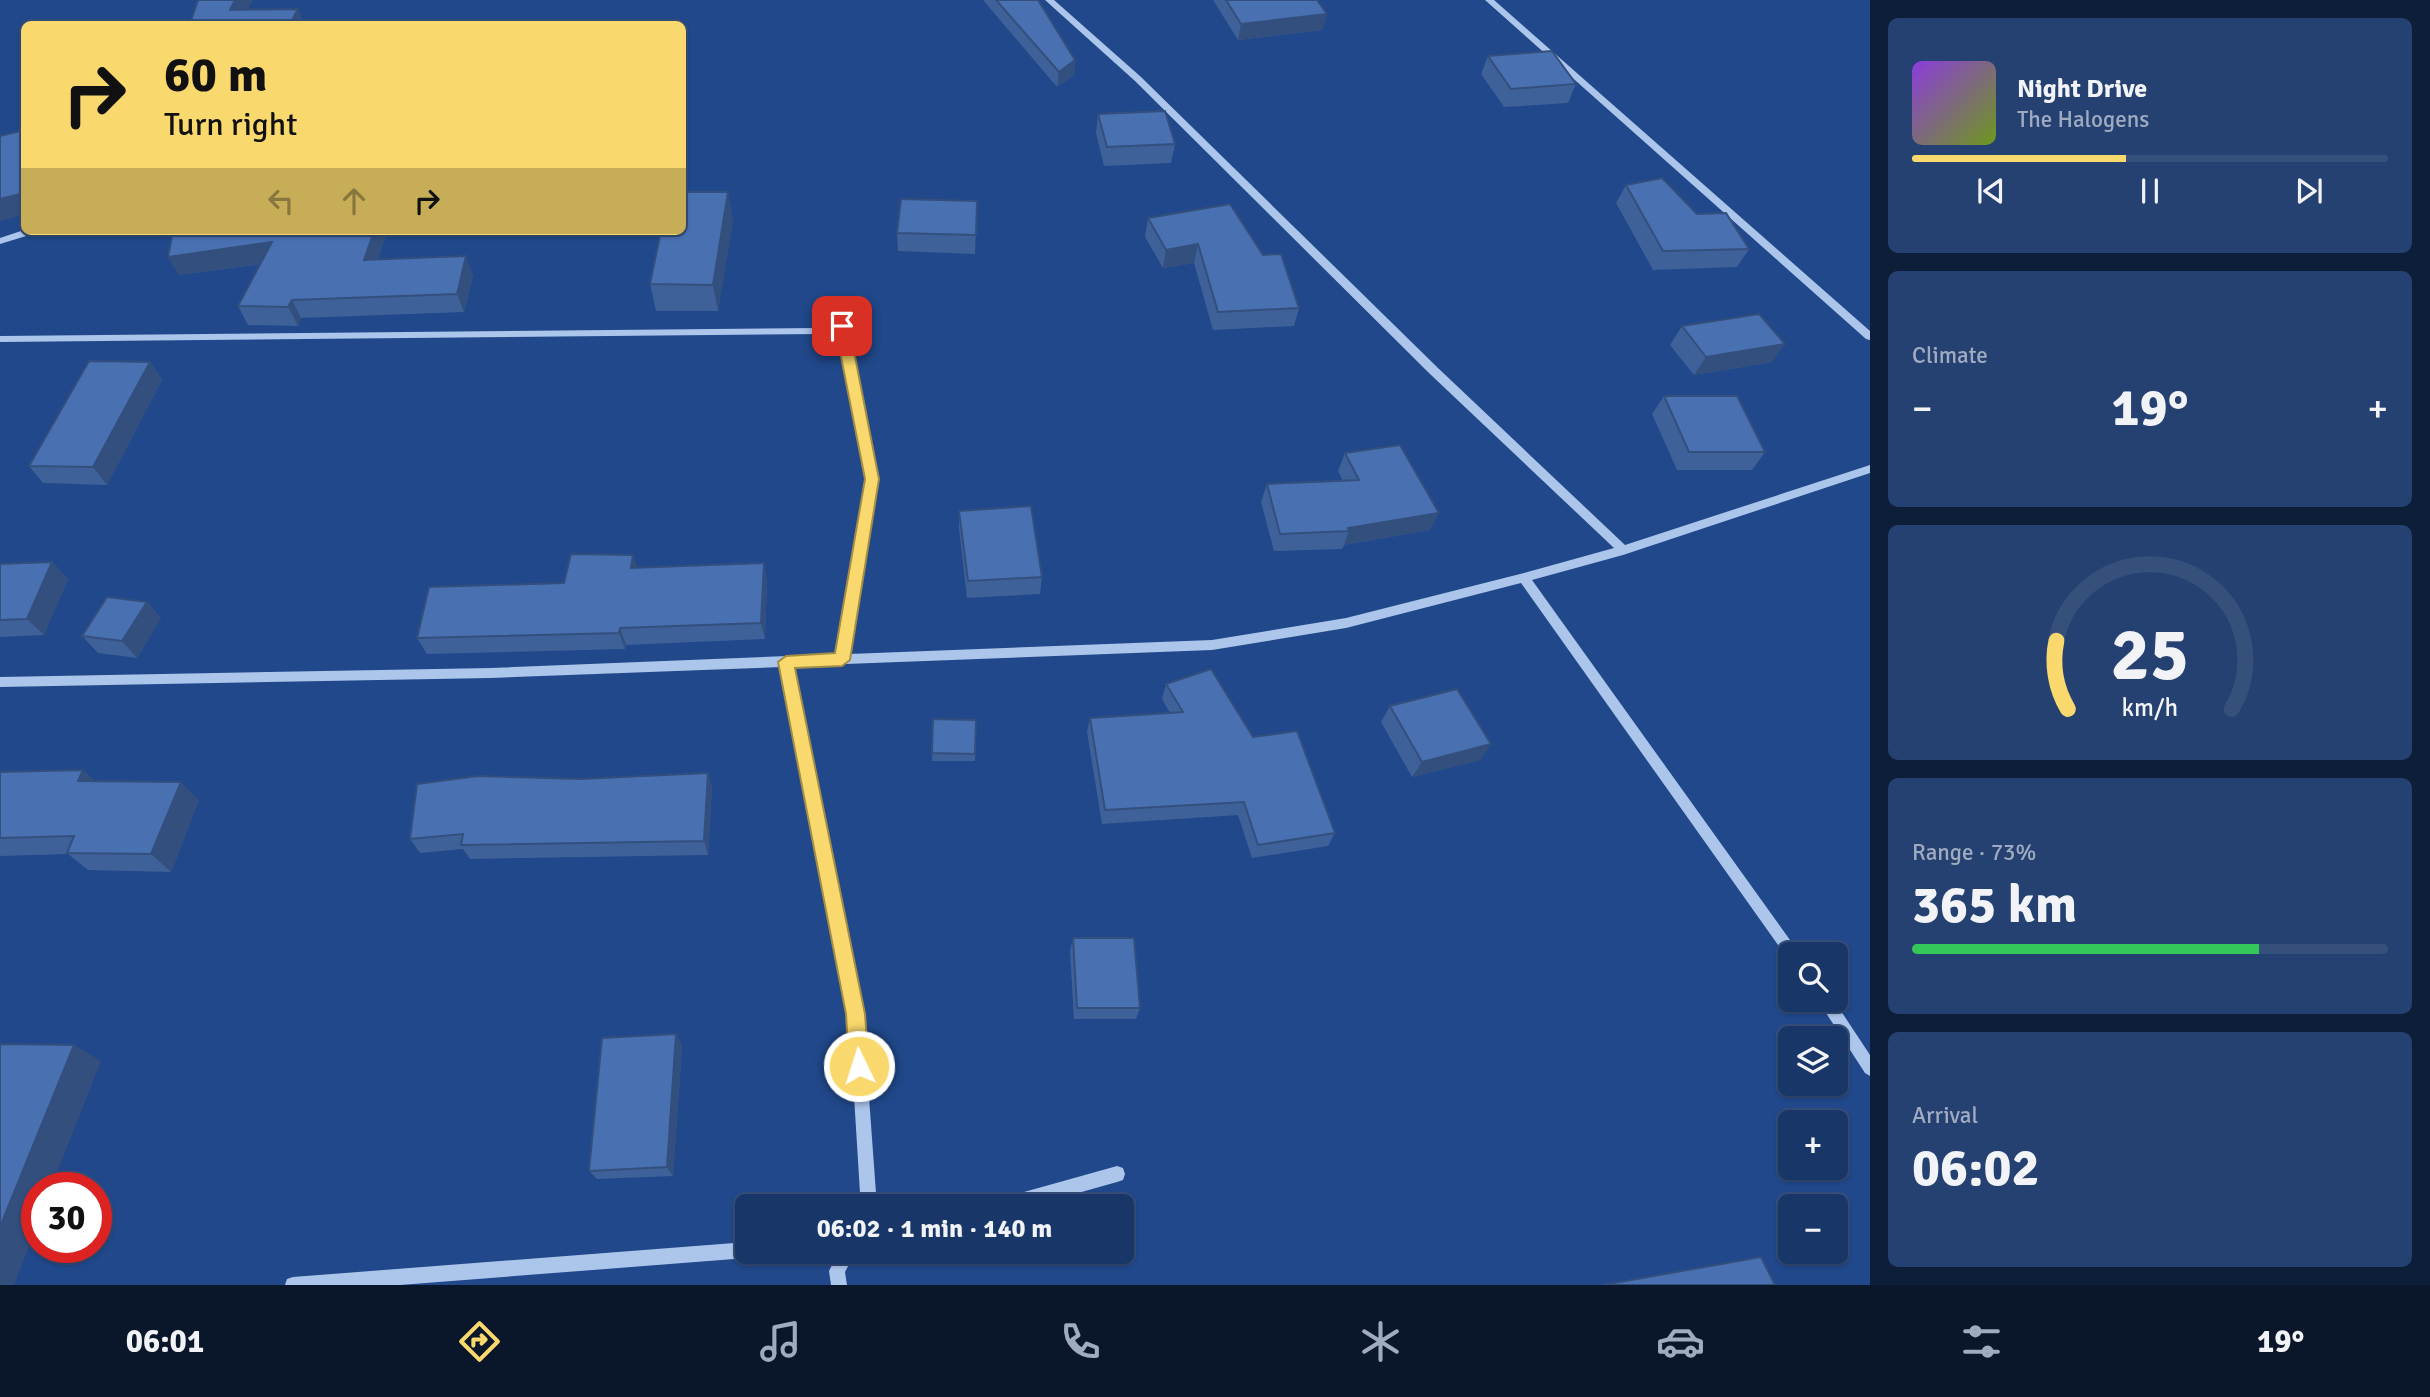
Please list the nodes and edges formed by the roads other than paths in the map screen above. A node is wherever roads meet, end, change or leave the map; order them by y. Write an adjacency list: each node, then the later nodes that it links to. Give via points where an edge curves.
1 (1049, 0): 10 (street, via 1138,79)
2 (1489, 0): 7 (street)
3 (21, 235): 4 (street)
4 (0, 241)
5 (837, 300): 12 (street, via 872,479)
6 (820, 331): 8 (street)
7 (1870, 337)
8 (0, 339)
9 (1870, 469): 10 (street)
10 (1623, 550): 11 (street)
11 (1524, 578): 12 (street, via 1346,623 1212,645); 15 (street)
12 (842, 660): 13 (street)
13 (786, 662): 14 (street); 19 (street, via 856,1014)
14 (0, 682)
15 (1784, 942)
16 (1833, 1012): 17 (street)
17 (1870, 1068)
18 (1117, 1174): 20 (street)
19 (868, 1194)
20 (1046, 1194)
21 (735, 1251): 23 (street)
22 (841, 1264): 24 (street)
23 (293, 1285)
24 (839, 1285)

